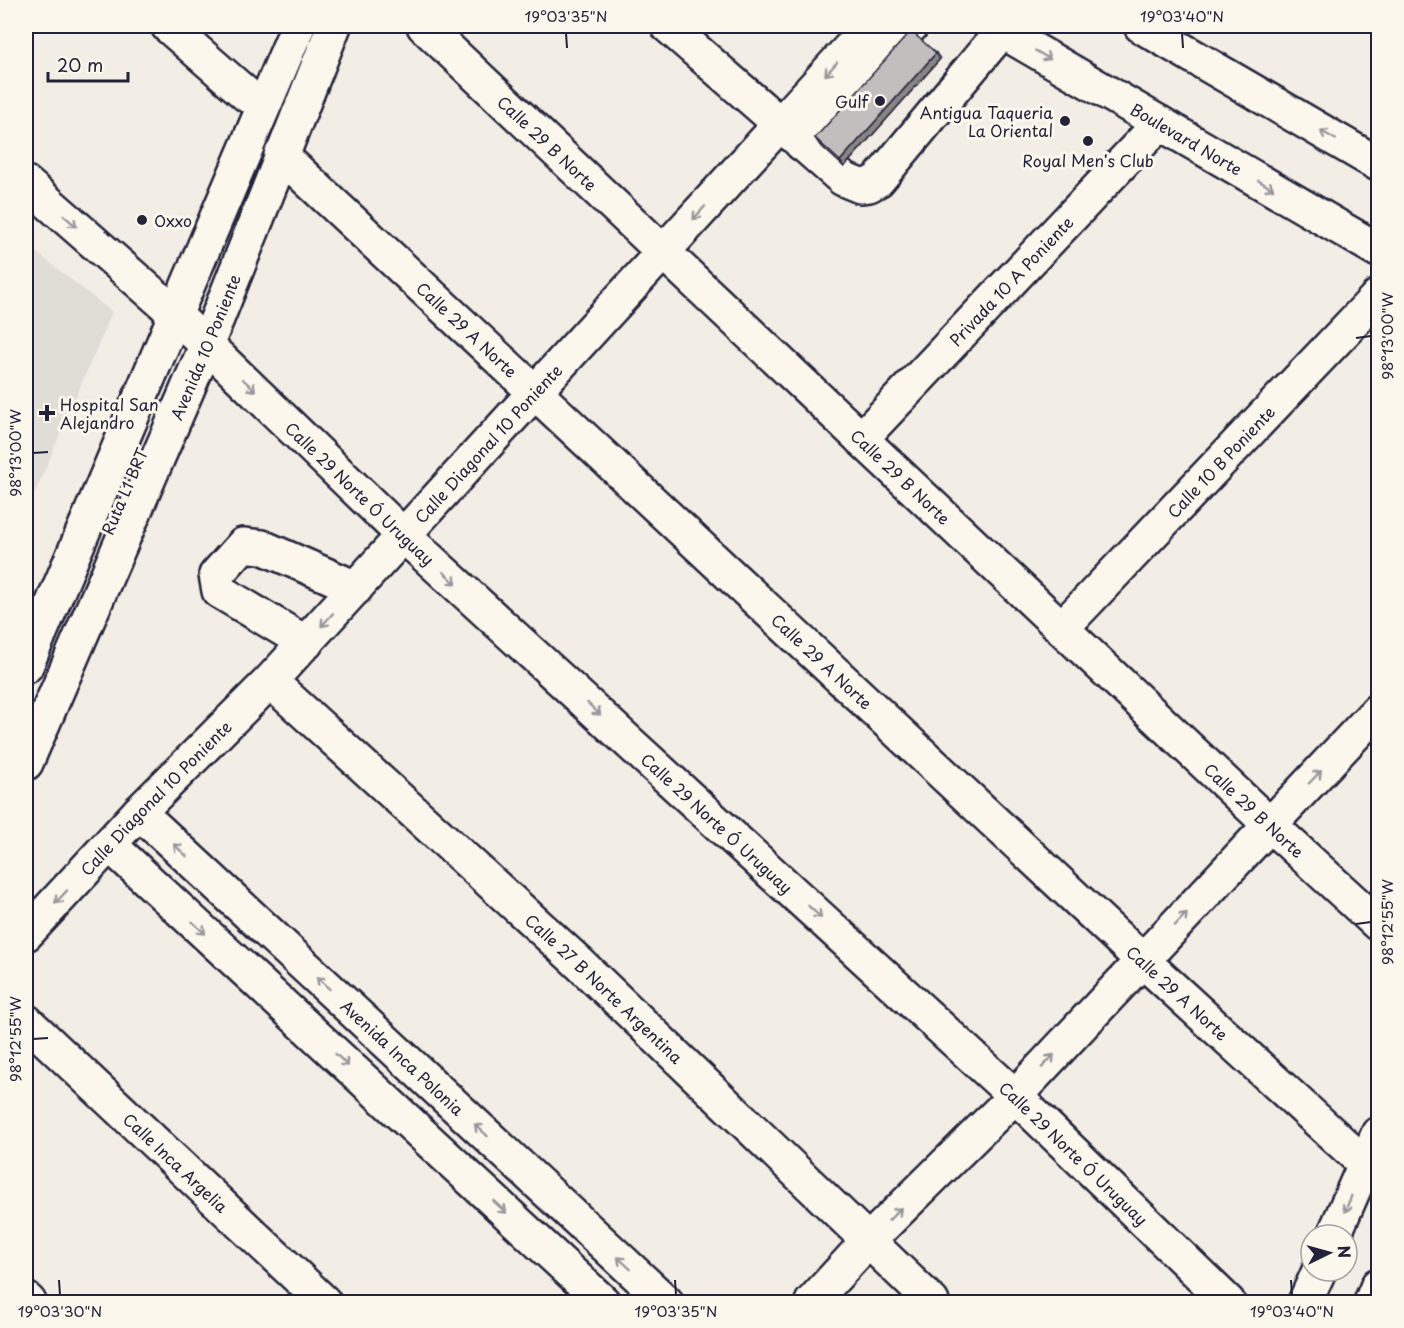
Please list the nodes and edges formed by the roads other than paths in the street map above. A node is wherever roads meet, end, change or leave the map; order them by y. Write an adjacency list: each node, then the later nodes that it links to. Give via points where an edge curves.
1 (168, 26): 12 (street)
2 (277, 26): 12 (street, Avenida 10 Poniente)
3 (298, 26): 21 (street, Ruta L1 BRT)
4 (321, 26): 21 (street, Ruta L1 BRT)
5 (333, 26): 15 (street, Avenida 10 Poniente)
6 (424, 26): 19 (street, Calle 29 B Norte)
7 (668, 26): 14 (street)
8 (870, 26): 14 (street, Calle Diagonal 10 Poniente, one-way to 14)
9 (911, 26): 14 (street)
10 (1141, 26): 16 (street, one-way to 10)
11 (997, 28): 13 (street, Boulevard Norte, one-way to 13); 14 (street, via 878,180 869,185 843,179)
12 (248, 95): 21 (street, Avenida 10 Poniente)
13 (1160, 123): 18 (street, Boulevard Norte, one-way to 18); 23 (street, Privada 10 A Poniente)
14 (791, 135): 19 (street, Calle Diagonal 10 Poniente, one-way to 19)
15 (281, 155): 21 (street, Avenida 10 Poniente); 22 (street, Calle 29 A Norte)
16 (1378, 164)
17 (26, 183): 21 (street, one-way to 21)
18 (1378, 250)
19 (664, 252): 22 (street, Calle Diagonal 10 Poniente); 23 (street, Calle 29 B Norte)
20 (1378, 296): 27 (street, Calle 10 B Poniente)
21 (184, 322): 24 (street, Calle 29 Norte Ó Uruguay, one-way to 24); 26 (street, Avenida 10 Poniente); 29 (street, Ruta L1 BRT); 32 (street, Ruta L1 BRT); 33 (street, Avenida 10 Poniente)
22 (536, 391): 24 (street, Calle Diagonal 10 Poniente); 39 (street, Calle 29 A Norte)
23 (861, 439): 27 (street, Calle 29 B Norte)
24 (404, 536): 25 (street, Calle Diagonal 10 Poniente); 41 (street, Calle 29 Norte Ó Uruguay, one-way to 41)
25 (356, 588): 28 (street, Calle Diagonal 10 Poniente, one-way to 28); 28 (street, via 262,547 243,545 216,575 219,591)
26 (26, 618)
27 (1062, 628): 35 (street, Calle 29 B Norte)
28 (306, 643): 30 (street, Calle Diagonal 10 Poniente)
29 (26, 666)
30 (270, 681): 34 (street, Calle Diagonal 10 Poniente); 45 (street, Calle 27 B Norte Argentina, via 578,962)
31 (1378, 710): 35 (street, one-way to 31)
32 (26, 725)
33 (26, 763)
34 (140, 812): 36 (street, Calle Diagonal 10 Poniente); 52 (street, Avenida Inca Polonia, one-way to 34)
35 (1270, 825): 37 (street, Calle 29 B Norte); 39 (street, one-way to 35)
36 (110, 845): 38 (street, Calle Diagonal 10 Poniente, one-way to 38); 51 (street, one-way to 51)
37 (1378, 924)
38 (26, 934)
39 (1142, 960): 41 (street, one-way to 39); 43 (street, Calle 29 A Norte)
40 (26, 1021): 50 (street, Calle Inca Argelia)
41 (1015, 1096): 45 (street, one-way to 41); 55 (street, Calle 29 Norte Ó Uruguay)
42 (1378, 1134): 43 (street)
43 (1365, 1164): 44 (street, one-way to 44)
44 (1339, 1223)
45 (868, 1241): 53 (street); 54 (street, Calle 27 B Norte Argentina)
46 (1314, 1283): 56 (street)
47 (1378, 1285): 57 (street)
48 (26, 1299): 49 (street)
49 (29, 1302)
50 (324, 1302)
51 (603, 1302)
52 (666, 1302)
53 (812, 1302)
54 (932, 1302)
55 (1228, 1302)
56 (1305, 1302)
57 (1371, 1302)

